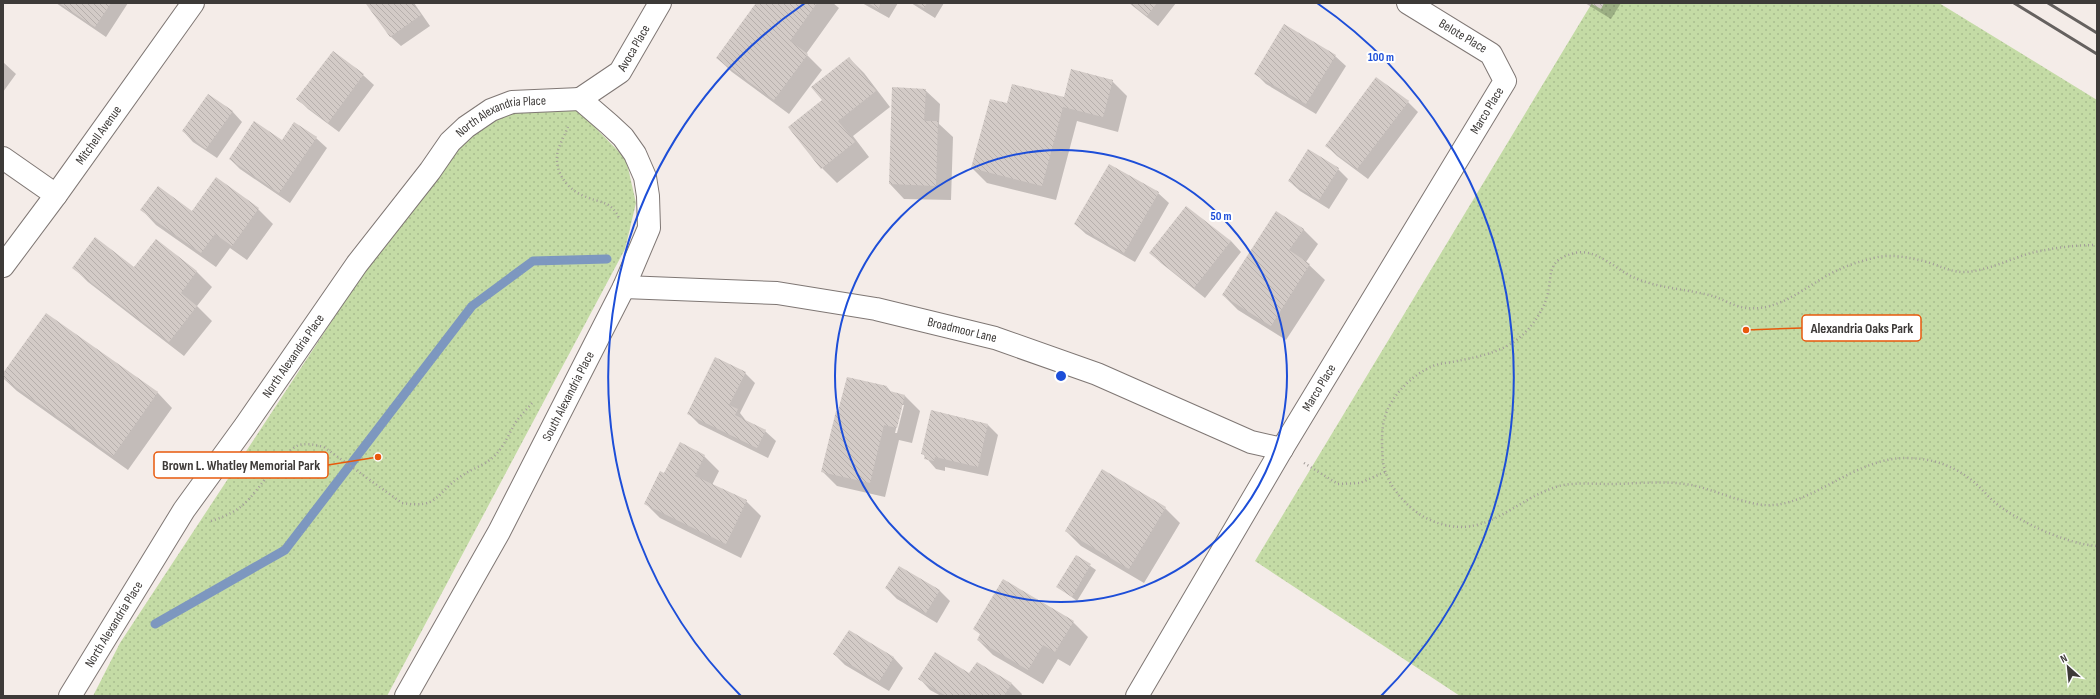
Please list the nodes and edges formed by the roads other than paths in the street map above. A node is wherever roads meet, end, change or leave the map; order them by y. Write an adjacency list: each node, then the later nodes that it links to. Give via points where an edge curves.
1 (193, 3): 7 (street, Mitchell Avenue)
2 (660, 3): 5 (street, Avoca Place, via 620,72)
3 (1408, 3): 4 (street, Belote Place, via 1491,54)
4 (1504, 81): 10 (street, Marco Place)
5 (580, 99): 9 (street, South Alexandria Place, via 623,137 635,154 645,177 649,228); 11 (street, North Alexandria Place, via 512,102 491,110 450,142 357,264 184,510)
6 (3, 158): 7 (street)
7 (56, 195): 8 (street, Mitchell Avenue)
8 (3, 266)
9 (624, 287): 10 (street, Broadmoor Lane, via 777,293 906,316 995,338 1097,374 1251,442); 12 (street, South Alexandria Place, via 499,532)
10 (1282, 449): 13 (street, Marco Place)
11 (70, 696)
12 (406, 696)
13 (1136, 696)

